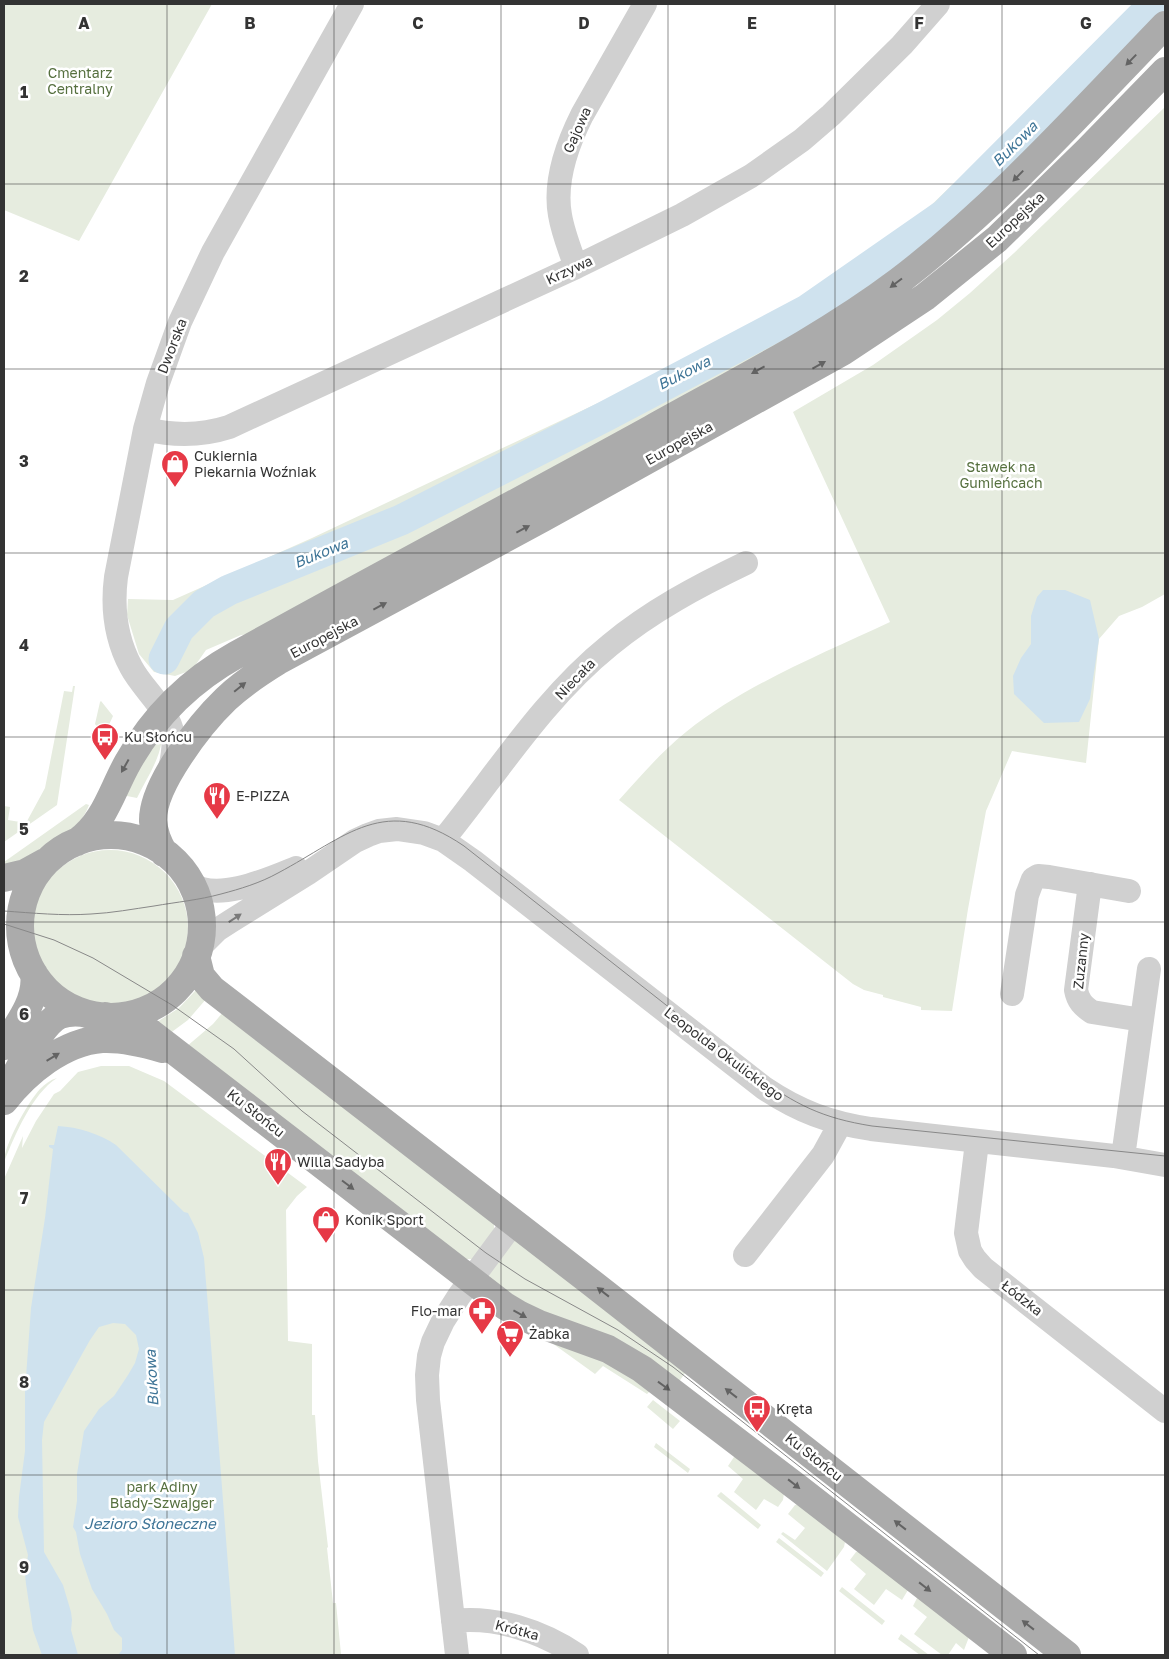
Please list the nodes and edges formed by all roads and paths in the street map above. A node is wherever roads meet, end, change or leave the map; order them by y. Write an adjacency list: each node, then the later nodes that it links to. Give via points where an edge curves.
1 (352, 4): 7 (street, Dworska, via 204,270 170,348)
2 (645, 4): 6 (street, Gajowa, via 580,120 565,159 559,189 559,214)
3 (938, 4): 6 (street, Krzywa, via 838,109 776,160 682,215)
4 (1165, 25): 9 (main road, Europejska, one-way to 9, via 985,210 945,245 863,307 790,352 219,665 187,688)
5 (1165, 71): 10 (main road, Europejska, one-way to 5, via 210,715 259,673 842,352 912,306 997,239)
6 (576, 267): 7 (street, Krzywa, via 229,427 194,434)
7 (145, 429): 9 (street, Dworska, via 114,602 118,636 129,662)
8 (746, 563): 11 (street, Niecała, via 682,595 609,645 581,670)
9 (163, 712): 10 (street, Europejska, via 173,742); 12 (main road, Europejska, one-way to 12, via 129,760 99,821)
10 (169, 775): 14 (main road, Europejska, via 156,802 153,820 157,841)
11 (443, 840): 13 (street, Leopolda Okulickiego, via 414,831 388,830 362,837); 30 (street, Leopolda Okulickiego, via 764,1088 804,1111)
12 (78, 842): 14 (main road, via 99,836 122,836 144,842); 15 (main road)
13 (338, 852): 17 (street, Leopolda Okulickiego, via 231,889 210,892); 20 (street, Leopolda Okulickiego, one-way to 13, via 217,930)
14 (164, 853): 17 (main road, via 177,864)
15 (49, 860): 16 (main road, via 18,876); 21 (main road, via 31,882 22,909)
16 (4, 878)
17 (190, 883): 20 (main road, via 200,915)
18 (1090, 884): 19 (street); 23 (street, via 1049,876 1033,879 1027,895); 25 (street, Zuzanny, via 1077,997 1092,1012)
19 (1129, 891)
20 (197, 953): 24 (main road, via 180,984 159,1003 133,1014); 34 (main road, Ku Słońcu, via 201,976 212,989)
21 (21, 960): 24 (main road, via 57,999 72,1008); 26 (main road, via 35,986 20,1021)
22 (1149, 969): 25 (street)
23 (1012, 994)
24 (96, 1015): 27 (main road, Ku Słońcu, via 127,1020 143,1027); 28 (main road, via 71,1012 55,1018 45,1028)
25 (1142, 1020): 32 (street)
26 (4, 1046)
27 (188, 1060): 29 (main road, one-way to 27, via 41,1065 88,1042 109,1039 138,1042); 36 (main road, Ku Słońcu, one-way to 36)
28 (4, 1097)
29 (4, 1101)
30 (840, 1124): 31 (street, Leopolda Okulickiego); 35 (street, via 823,1155)
31 (977, 1142): 32 (street, Leopolda Okulickiego); 37 (street, Łódzka, via 966,1233 975,1259)
32 (1123, 1157): 33 (street, Leopolda Okulickiego)
33 (1165, 1164)
34 (513, 1223): 36 (street); 42 (main road, Ku Słońcu, one-way to 34)
35 (745, 1256)
36 (470, 1280): 38 (street, via 438,1330 427,1374); 41 (main road, Ku Słońcu, one-way to 41, via 520,1315 608,1349 642,1369)
37 (1165, 1411)
38 (453, 1621): 39 (street); 40 (street, Krótka, via 475,1620 522,1629 551,1639)
39 (456, 1655)
40 (577, 1655)
41 (1013, 1655)
42 (1067, 1655)

